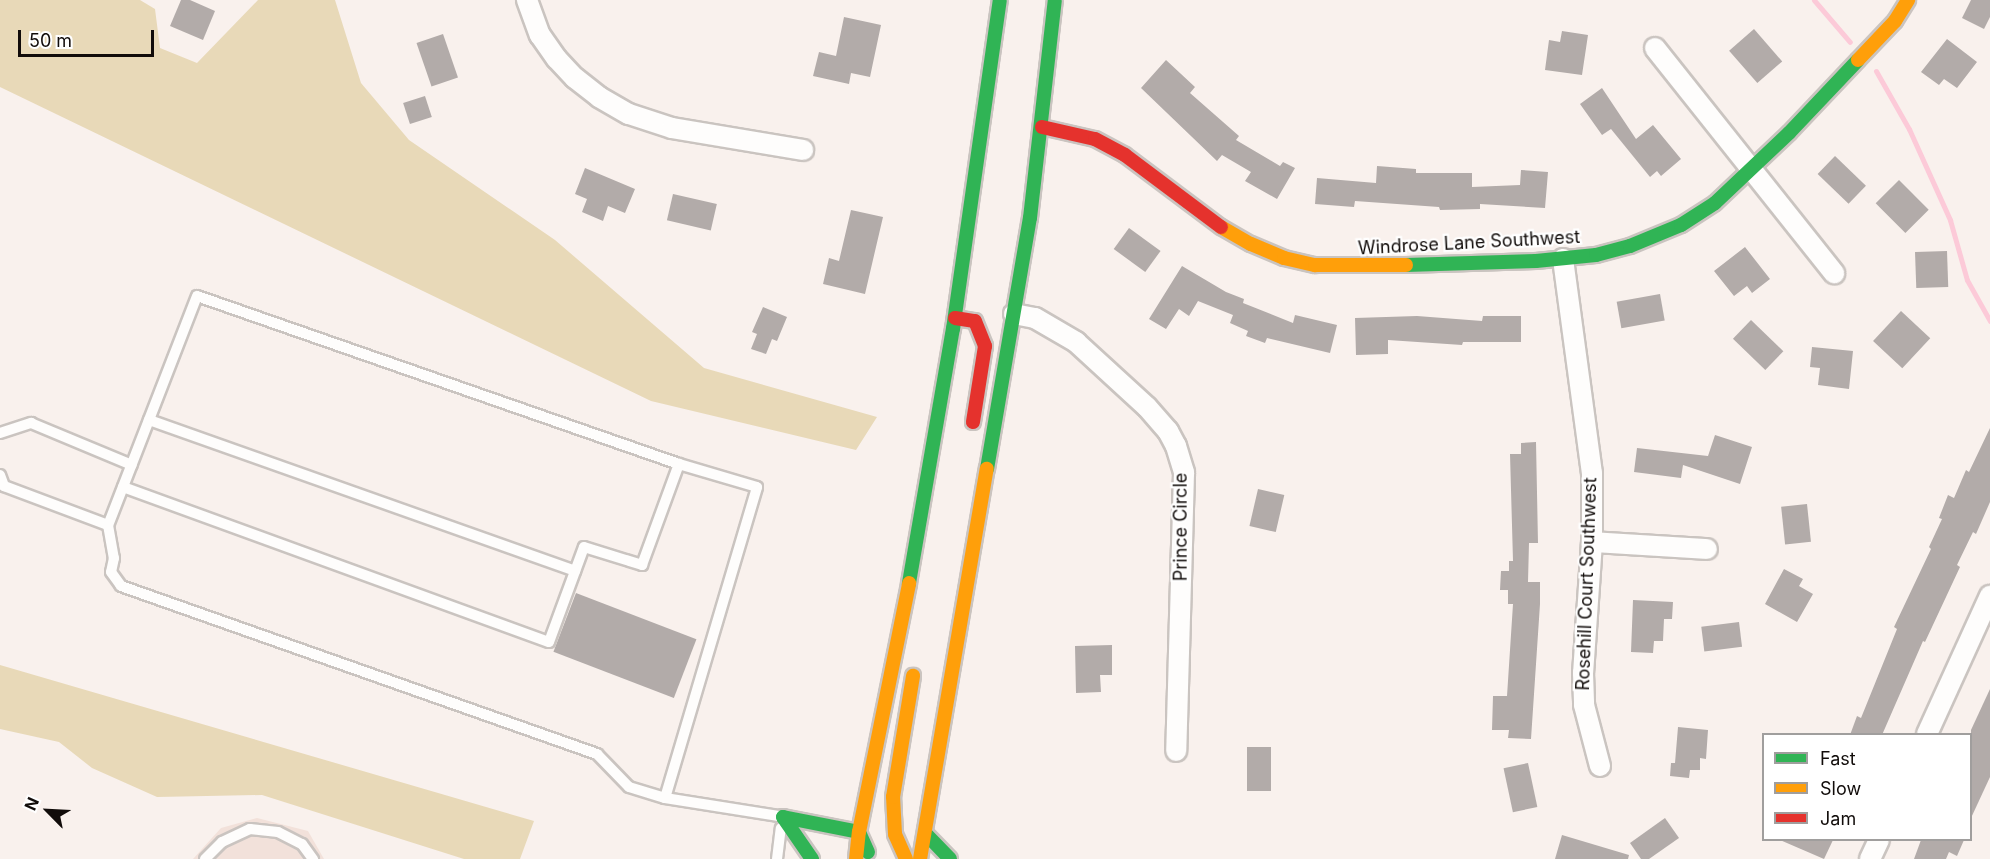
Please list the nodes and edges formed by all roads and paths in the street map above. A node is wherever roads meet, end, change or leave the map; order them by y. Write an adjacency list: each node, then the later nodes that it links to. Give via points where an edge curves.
1 (527, 0): 7 (street, via 540,35 557,59 574,78 629,114 672,128)
2 (1000, 0): 12 (main road)
3 (1055, 0): 6 (main road)
4 (1908, 0): 8 (main road, Windrose Lane Southwest, via 1895,21)
5 (1655, 48): 8 (street)
6 (1042, 127): 9 (main road, Windrose Lane Southwest, via 1095,139 1125,155 1218,225 1284,258 1316,265 1361,267); 11 (main road)
7 (803, 150)
8 (1751, 170): 9 (main road, Windrose Lane Southwest, via 1715,203 1681,225 1630,246); 10 (street)
9 (1563, 259): 23 (street, Rosehill Court Southwest, via 1592,473)
10 (1834, 273)
11 (1014, 314): 19 (main road); 29 (street, Prince Circle, via 1035,318 1076,342 1147,407 1176,446 1184,473)
12 (955, 318): 15 (main road, via 975,321 985,346); 33 (main road, via 904,639)
13 (149, 420): 17 (lane, via 197,296); 18 (lane); 25 (lane)
14 (0, 433): 18 (lane, via 31,423)
15 (971, 435)
16 (974, 463): 19 (main road)
17 (679, 464): 25 (lane, via 642,565 584,547); 31 (lane, via 758,488)
18 (132, 465): 21 (lane)
19 (987, 475): 34 (main road)
20 (0, 476): 22 (lane, via 4,486)
21 (123, 487): 22 (lane); 25 (lane, via 549,642)
22 (108, 525): 31 (lane, via 114,558 111,572 122,586 597,754 629,787)
23 (1592, 542): 24 (street); 30 (street, Rosehill Court Southwest, via 1583,684 1584,705)
24 (1707, 549)
25 (575, 571)
26 (1990, 596): 28 (street)
27 (916, 662): 42 (main road, via 893,797 895,834)
28 (1928, 733)
29 (1176, 751)
30 (1600, 765)
31 (665, 798): 32 (lane)
32 (783, 816): 33 (main road); 38 (lane); 39 (main road)
33 (860, 832): 40 (main road); 41 (main road)
34 (925, 833): 43 (main road); 44 (main road)
35 (1879, 841): 45 (street)
36 (205, 859): 37 (lane, via 222,842 250,829 278,832 302,844)
37 (313, 859)
38 (777, 859)
39 (812, 859)
40 (856, 859)
41 (872, 859)
42 (906, 859)
43 (920, 859)
44 (950, 859)
45 (1870, 859)

